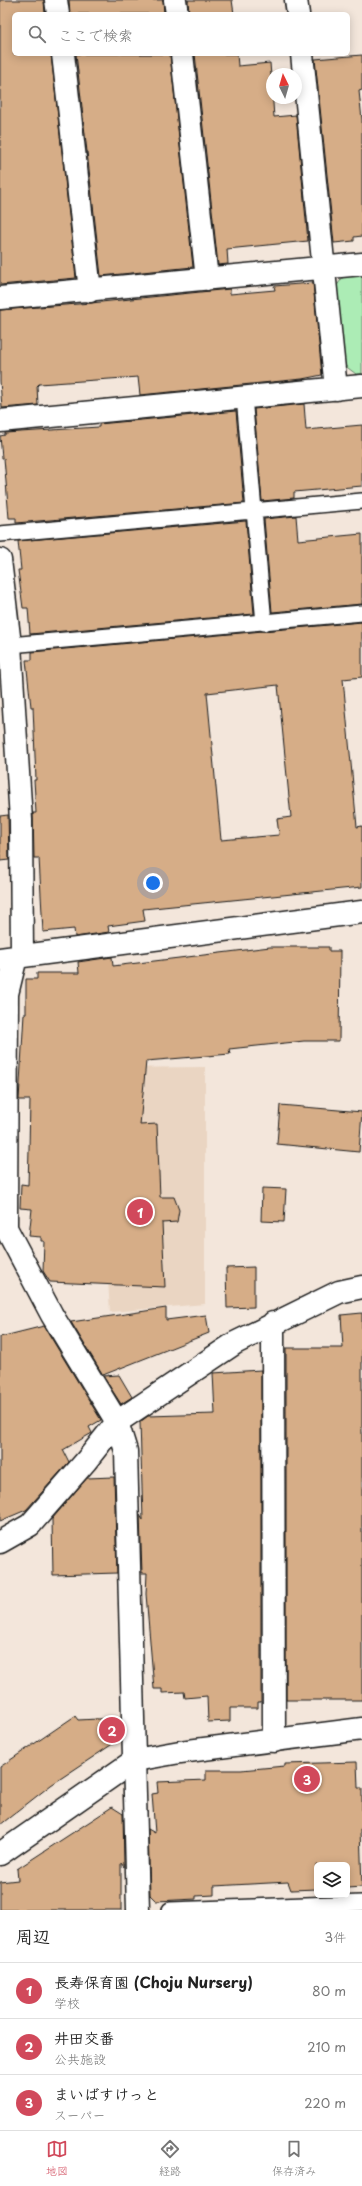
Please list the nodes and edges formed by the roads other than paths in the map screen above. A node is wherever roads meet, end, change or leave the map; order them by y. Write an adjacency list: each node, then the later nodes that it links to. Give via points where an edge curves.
1 (56, 0): 4 (street)
2 (176, 0): 5 (street)
3 (296, 0): 6 (street)
4 (58, 12)
5 (177, 12)
6 (298, 12)
7 (63, 56): 13 (street)
8 (182, 56): 12 (street)
9 (302, 56): 11 (street)
10 (362, 264): 11 (street)
11 (326, 267): 12 (street); 16 (street)
12 (207, 279): 13 (street)
13 (90, 291): 14 (street)
14 (0, 298)
15 (362, 386): 16 (street)
16 (336, 389): 17 (street)
17 (244, 397): 18 (street); 20 (lane)
18 (0, 421)
19 (362, 501): 20 (lane)
20 (256, 512): 21 (lane); 24 (lane)
21 (0, 534)
22 (0, 560): 25 (street)
23 (362, 613): 24 (lane)
24 (264, 623): 25 (lane)
25 (10, 645): 27 (street, via 21,820)
26 (362, 912): 27 (street)
27 (13, 957): 30 (street, via 7,994 6,1228 52,1316)
28 (362, 1287): 29 (street, via 339,1292)
29 (273, 1323): 30 (street, via 235,1343); 33 (street)
30 (117, 1422): 31 (street, via 30,1525); 34 (street, via 126,1451)
31 (0, 1542)
32 (362, 1730): 33 (street)
33 (274, 1741): 34 (street)
34 (135, 1760): 35 (street); 37 (street)
35 (0, 1854)
36 (362, 1903): 38 (lane)
37 (138, 1910)
38 (170, 1910)

